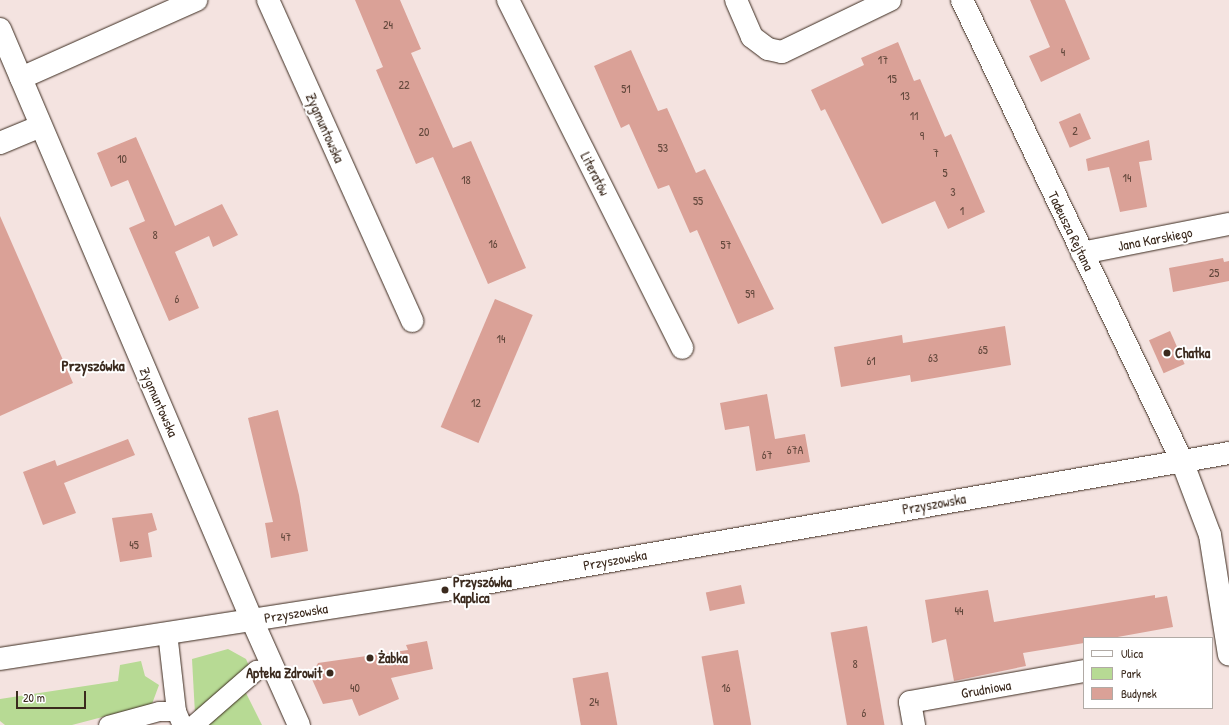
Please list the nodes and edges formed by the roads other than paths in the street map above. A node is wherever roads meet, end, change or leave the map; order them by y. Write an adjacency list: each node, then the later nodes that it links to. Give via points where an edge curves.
1 (196, 0): 8 (street)
2 (268, 0): 13 (street, Zygmuntowska)
3 (508, 0): 14 (street, Literatów)
4 (736, 0): 5 (street, via 752,37 768,49 782,52)
5 (890, 0)
6 (962, 0): 12 (street, Tadeusza Rejtana)
7 (0, 29): 8 (street, Zygmuntowska)
8 (21, 78): 9 (street, Zygmuntowska)
9 (42, 126): 10 (street); 17 (street, Zygmuntowska)
10 (0, 143)
11 (1229, 224): 12 (street, Jana Karskiego)
12 (1082, 253): 16 (street, Tadeusza Rejtana)
13 (412, 321)
14 (682, 348)
15 (1229, 453): 16 (street, Przyszowska)
16 (1182, 461): 17 (street, Przyszowska, via 536,574); 19 (street, via 1210,535)
17 (252, 620): 18 (street, Przyszowska); 26 (street, Zygmuntowska)
18 (167, 632): 20 (street, Przyszowska); 23 (street)
19 (1224, 649)
20 (0, 660)
21 (256, 670): 25 (street)
22 (1083, 671): 27 (street, Grudniowa, via 910,702)
23 (179, 718): 24 (street, via 159,711)
24 (108, 725)
25 (193, 725)
26 (299, 725)
27 (914, 725)

